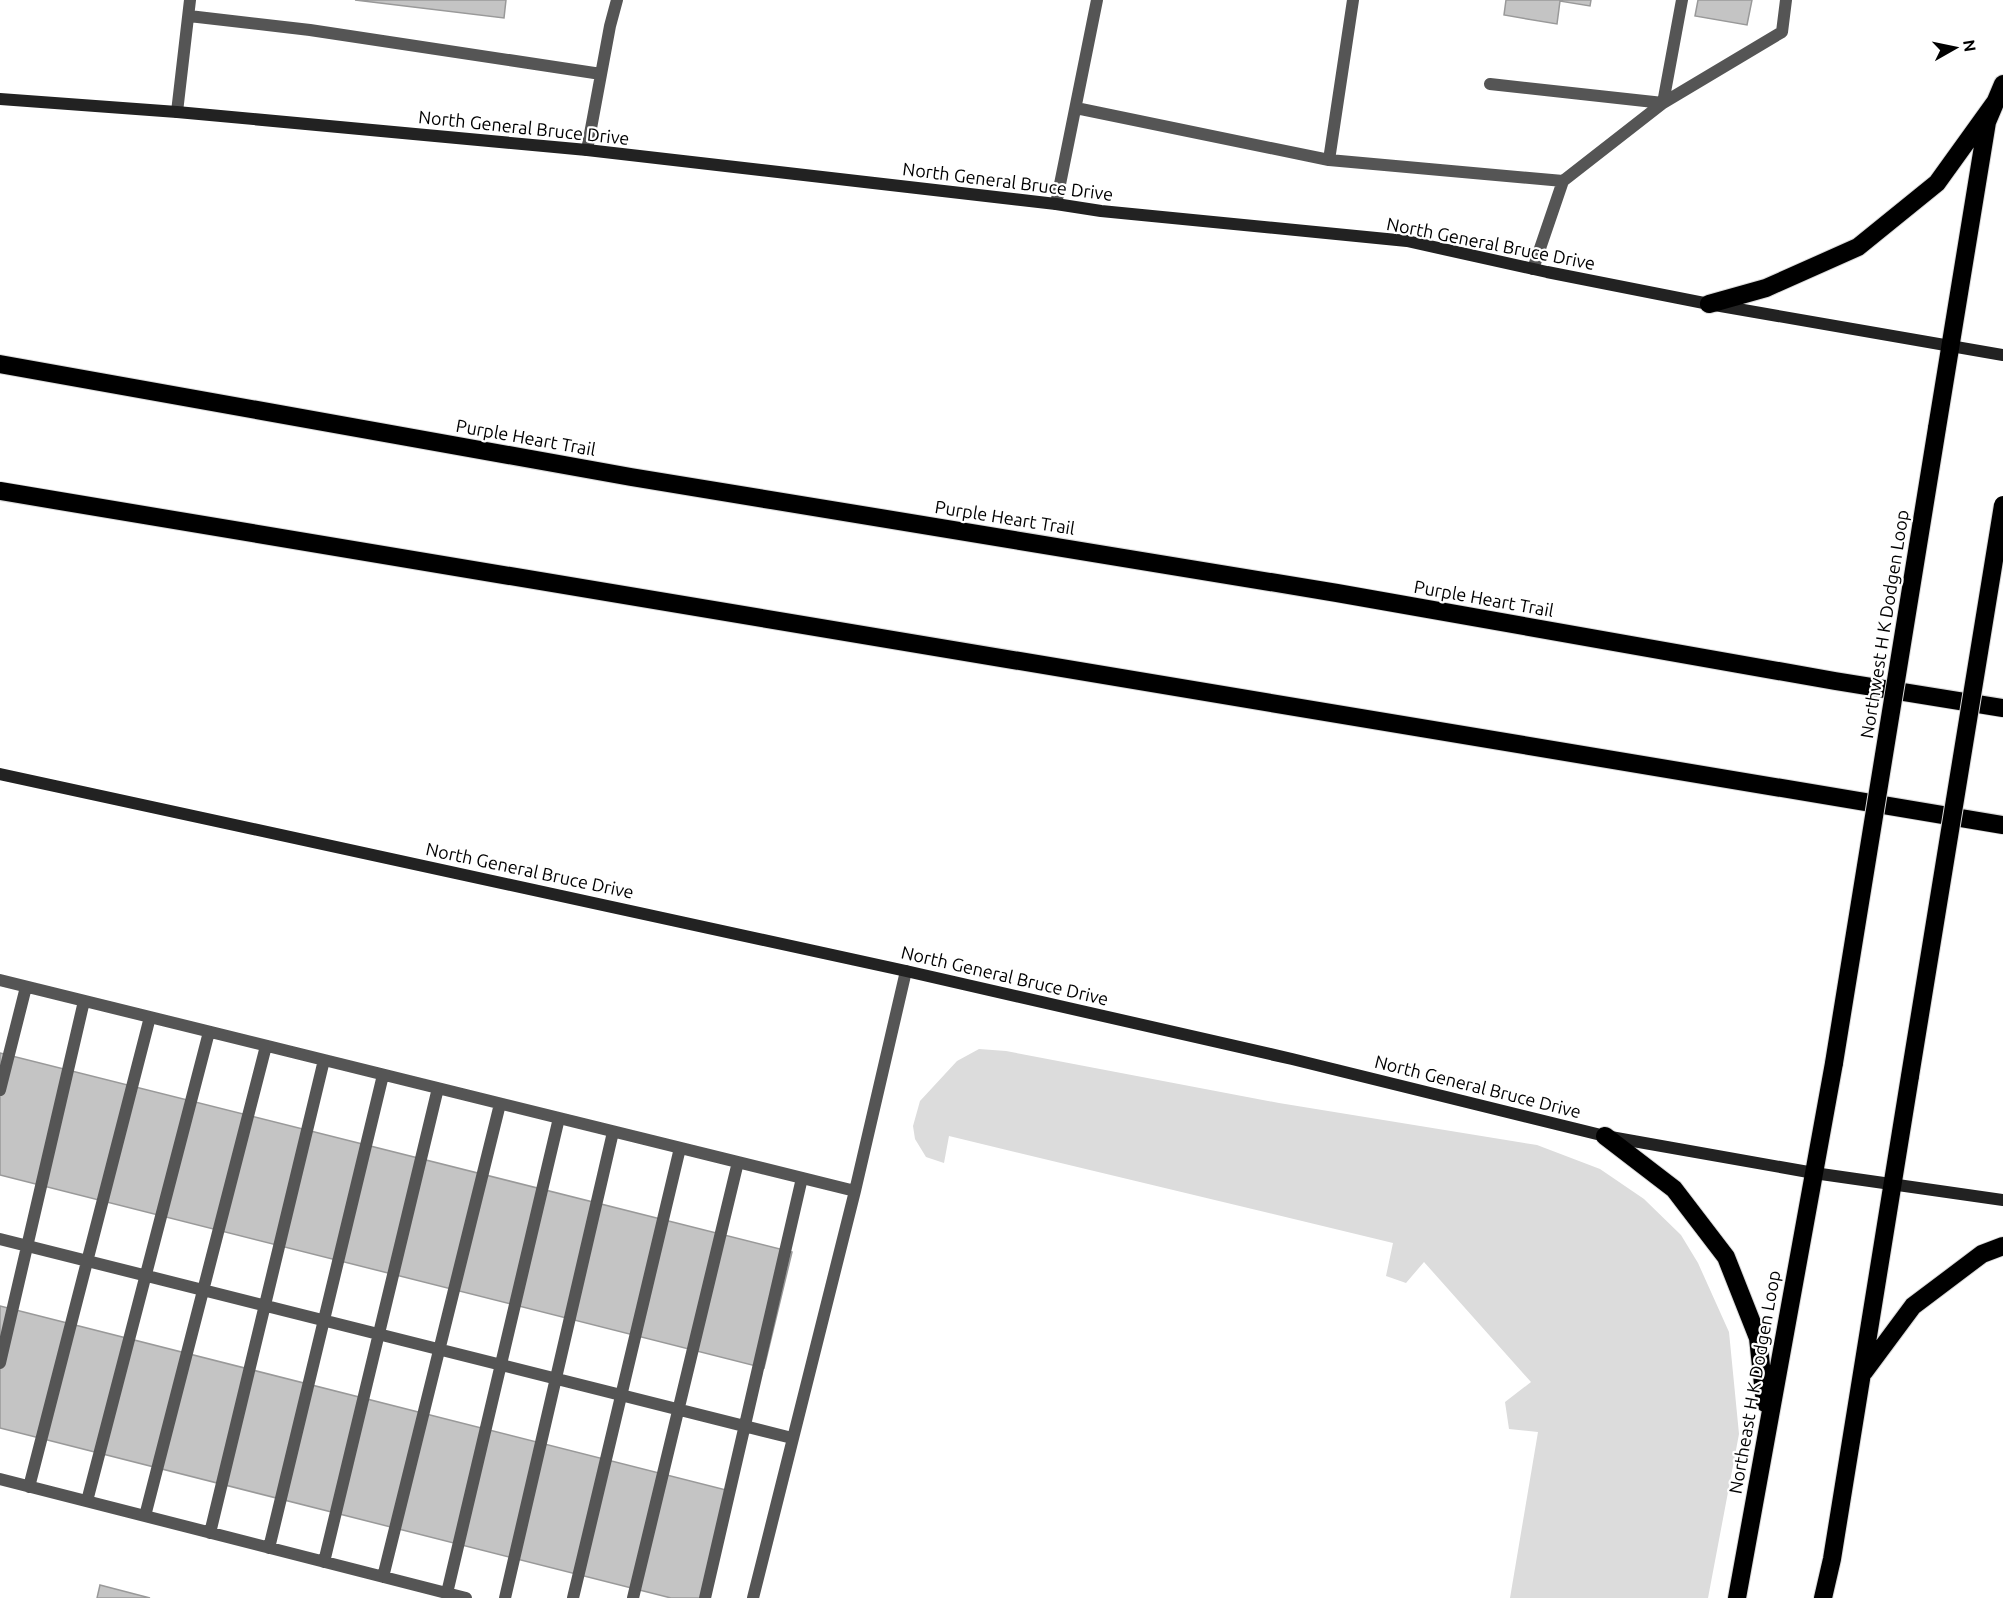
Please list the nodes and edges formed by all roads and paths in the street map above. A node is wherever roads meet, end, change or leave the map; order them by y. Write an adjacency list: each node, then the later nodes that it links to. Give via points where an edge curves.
1 (190, 0): 7 (lane)
2 (617, 0): 8 (lane)
3 (1097, 0): 14 (lane)
4 (1353, 0): 17 (lane)
5 (1682, 0): 13 (lane)
6 (1786, 0): 13 (lane, via 1782,32)
7 (189, 16): 8 (lane, via 310,30); 15 (lane)
8 (601, 74): 16 (lane)
9 (1490, 84): 13 (lane)
10 (2003, 84): 12 (highway, Northwest H K Dodgen Loop)
11 (0, 99): 15 (main road, North General Bruce Drive)
12 (1996, 101): 21 (highway, via 1937,183 1858,247 1766,288); 22 (highway, Northwest H K Dodgen Loop, via 1987,122)
13 (1663, 103): 18 (lane)
14 (1076, 108): 17 (lane); 19 (lane)
15 (177, 112): 16 (main road, North General Bruce Drive)
16 (587, 150): 19 (main road, North General Bruce Drive)
17 (1329, 160): 18 (lane)
18 (1563, 181): 20 (lane)
19 (1056, 204): 20 (main road, North General Bruce Drive, via 1407,241)
20 (1533, 269): 21 (main road, North General Bruce Drive)
21 (1709, 304): 22 (main road, North General Bruce Drive)
22 (1950, 347): 23 (main road, North General Bruce Drive); 47 (highway, Northwest H K Dodgen Loop, bridge)
23 (2003, 355)
24 (0, 364): 27 (highway, Purple Heart Trail, via 631,477)
25 (0, 491): 29 (highway)
26 (2003, 505): 49 (highway, bridge)
27 (2003, 708)
28 (0, 774): 30 (main road, North General Bruce Drive)
29 (2003, 825)
30 (906, 971): 44 (main road, North General Bruce Drive, via 1292,1059); 50 (lane)
31 (0, 981): 32 (lane)
32 (26, 987): 33 (lane); 40 (lane)
33 (84, 1001): 34 (lane); 53 (lane)
34 (150, 1017): 35 (lane); 55 (lane)
35 (209, 1032): 36 (lane); 56 (lane)
36 (266, 1046): 37 (lane); 57 (lane)
37 (324, 1060): 38 (lane); 58 (lane)
38 (383, 1075): 39 (lane); 59 (lane)
39 (438, 1088): 41 (lane); 60 (lane)
40 (0, 1090)
41 (500, 1104): 42 (lane); 61 (lane)
42 (560, 1118): 43 (lane); 63 (lane)
43 (613, 1132): 45 (lane); 65 (lane)
44 (1605, 1136): 47 (main road, North General Bruce Drive); 68 (highway, via 1674,1189 1726,1257 1758,1338)
45 (680, 1148): 46 (lane); 66 (lane)
46 (738, 1162): 48 (lane); 67 (lane)
47 (1814, 1173): 49 (main road, North General Bruce Drive); 68 (highway, Northeast H K Dodgen Loop)
48 (802, 1178): 50 (lane); 69 (lane)
49 (1893, 1185): 51 (main road, North General Bruce Drive); 64 (highway)
50 (855, 1191): 70 (lane)
51 (2003, 1200)
52 (0, 1239): 53 (lane)
53 (27, 1246): 55 (lane); 62 (lane)
54 (2003, 1246): 64 (highway, via 1982,1254 1913,1306)
55 (88, 1261): 56 (lane); 72 (lane)
56 (146, 1275): 57 (lane); 73 (lane)
57 (203, 1290): 58 (lane); 74 (lane)
58 (265, 1306): 59 (lane); 75 (lane)
59 (324, 1320): 60 (lane); 76 (lane)
60 (379, 1334): 61 (lane); 77 (lane)
61 (440, 1350): 63 (lane); 78 (lane)
62 (0, 1363)
63 (501, 1365): 65 (lane); 79 (lane)
64 (1862, 1376): 87 (highway)
65 (556, 1379): 66 (lane); 81 (lane)
66 (621, 1395): 67 (lane); 82 (lane)
67 (678, 1409): 69 (lane); 83 (lane)
68 (1767, 1424): 86 (highway, Northeast H K Dodgen Loop)
69 (744, 1426): 70 (lane); 84 (lane)
70 (792, 1438): 85 (lane)
71 (0, 1479): 72 (lane)
72 (29, 1487): 73 (lane)
73 (87, 1501): 74 (lane)
74 (145, 1516): 75 (lane)
75 (210, 1533): 76 (lane)
76 (268, 1548): 77 (lane)
77 (324, 1562): 78 (lane)
78 (383, 1577): 79 (lane)
79 (447, 1593): 80 (lane)
80 (466, 1598)
81 (505, 1598)
82 (573, 1598)
83 (633, 1598)
84 (705, 1598)
85 (753, 1598)
86 (1737, 1598)
87 (1823, 1598)

